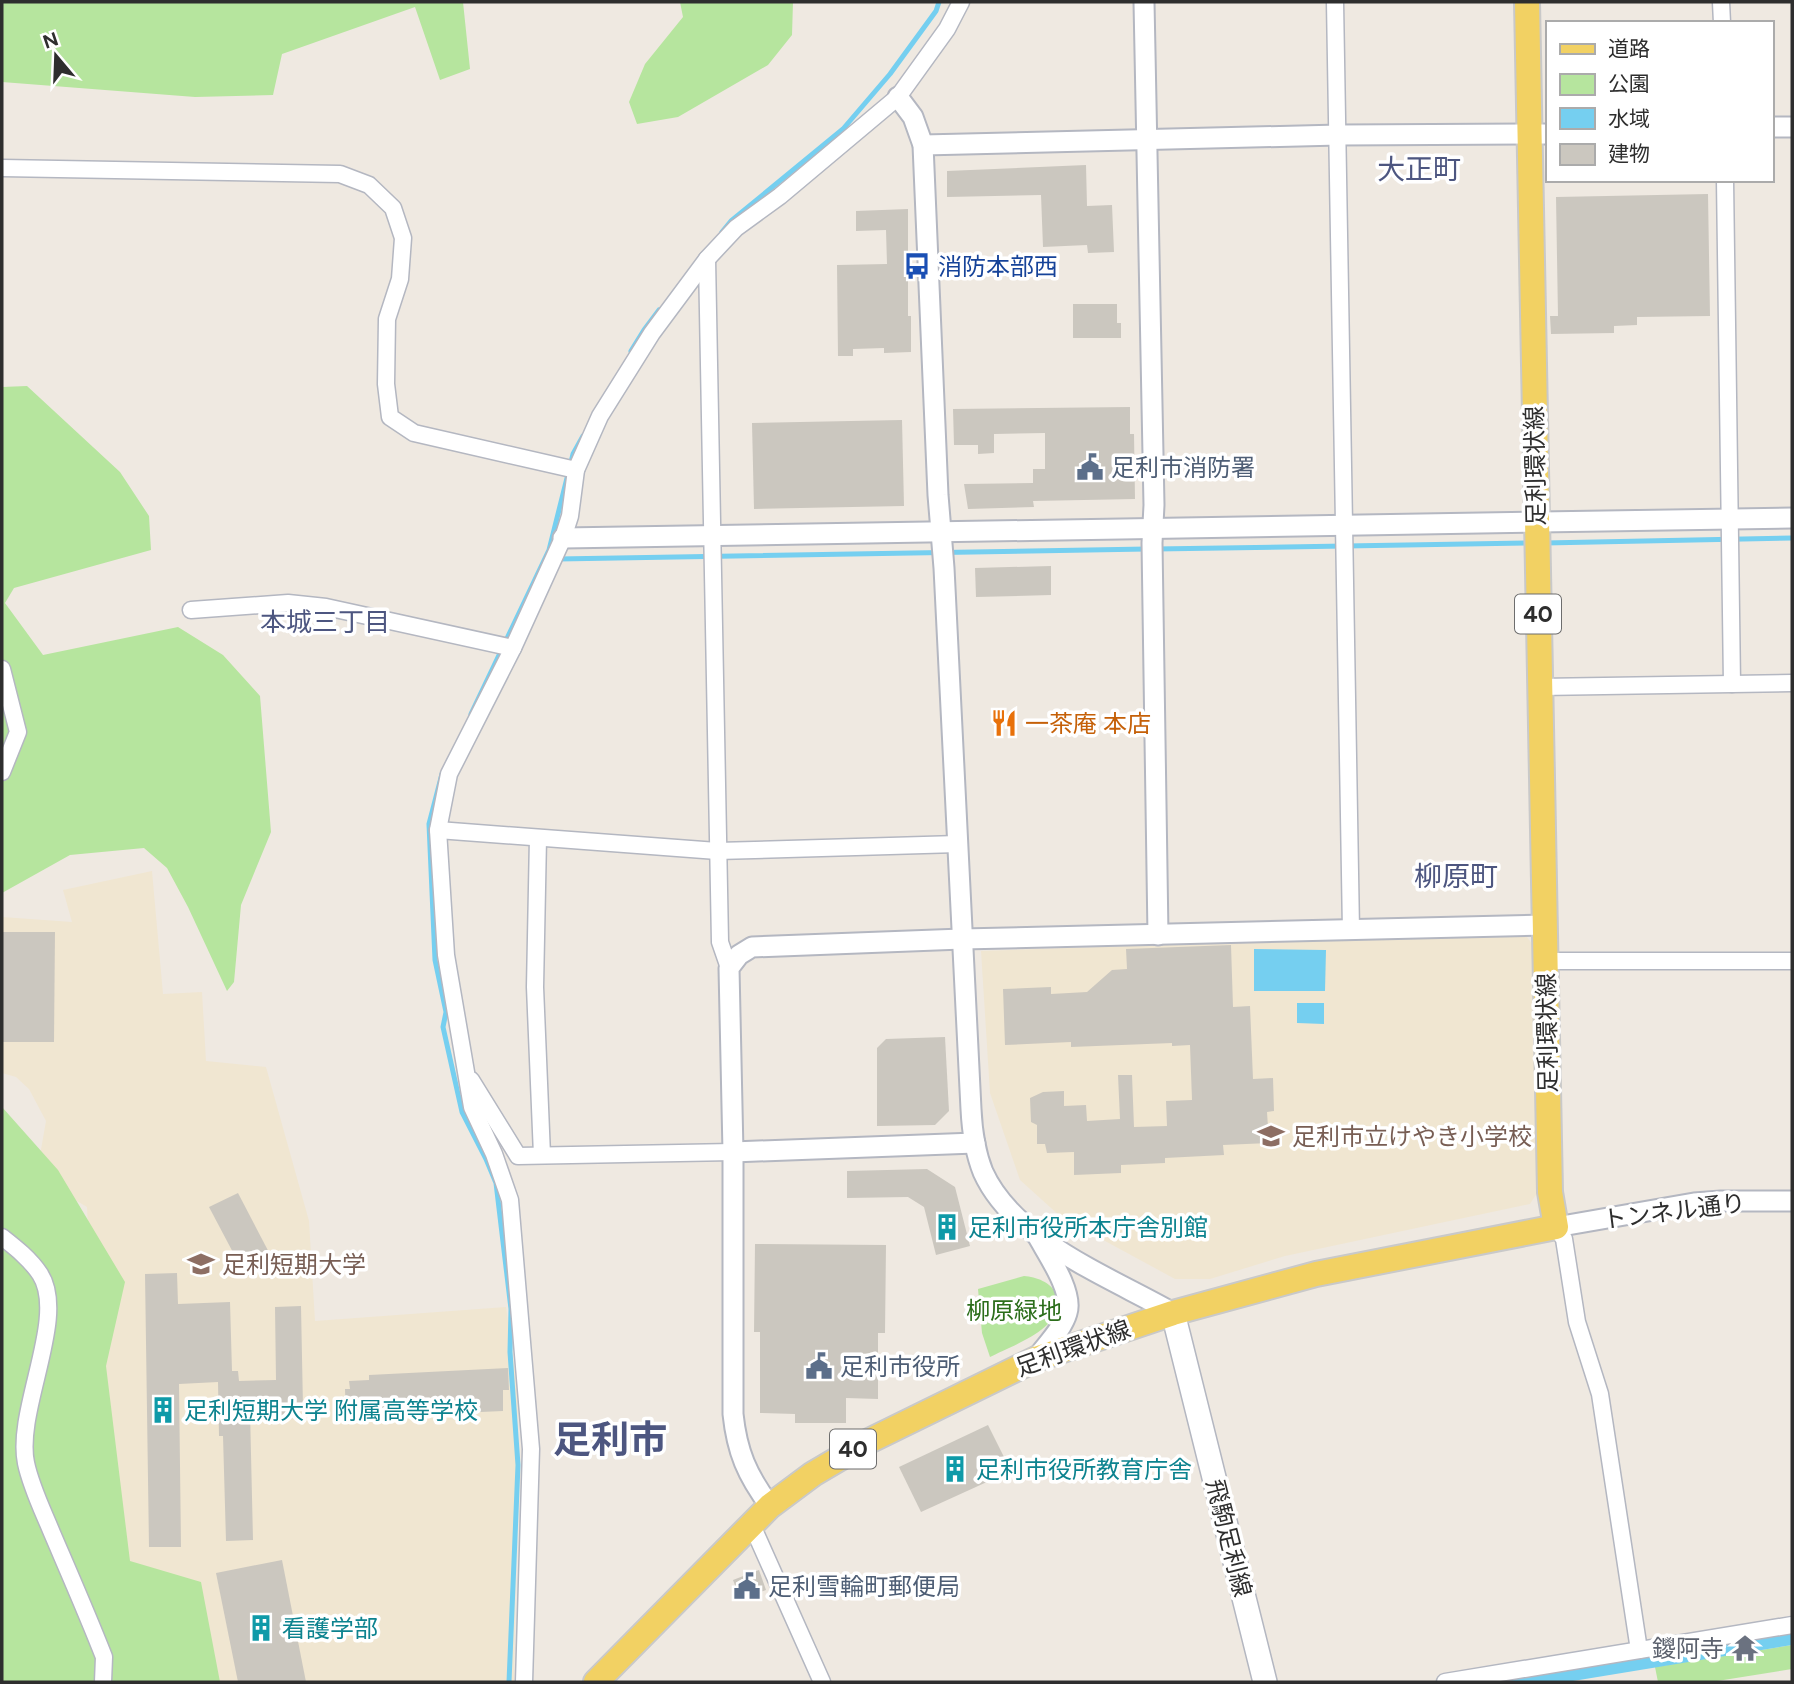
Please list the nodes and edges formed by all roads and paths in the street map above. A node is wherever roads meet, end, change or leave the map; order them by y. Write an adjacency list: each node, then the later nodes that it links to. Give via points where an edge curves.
1 (961, 2): 7 (street)
2 (1144, 2): 12 (street)
3 (1335, 2): 11 (street)
4 (1527, 2): 10 (main road, 足利環状線 / 40)
5 (1721, 2): 6 (street)
6 (1722, 21)
7 (898, 97): 13 (street, via 913,117); 16 (street, via 736,228)
8 (1773, 127): 9 (street)
9 (1792, 127)
10 (1538, 134): 11 (street); 20 (main road, 足利環状線 / 40)
11 (1339, 135): 12 (street); 21 (street)
12 (1146, 140): 13 (street); 22 (street)
13 (923, 145): 23 (street)
14 (2, 168): 17 (street, via 340,174 369,185 393,208 403,238 400,279 387,319 390,417 414,433)
15 (1725, 182): 19 (street)
16 (707, 259): 17 (street, via 607,404); 24 (street)
17 (576, 470): 25 (street)
18 (1792, 518): 19 (street)
19 (1728, 519): 20 (street); 30 (street)
20 (1536, 523): 21 (street); 31 (main road, 足利環状線 / 40)
21 (1344, 524): 22 (street); 38 (street)
22 (1152, 526): 23 (street); 39 (street)
23 (942, 532): 24 (street); 35 (street)
24 (710, 535): 25 (street); 36 (street)
25 (563, 538): 27 (street)
26 (191, 610): 27 (street, via 288,603 326,607)
27 (513, 648): 33 (street, via 449,774)
28 (2, 669): 32 (street, via 18,732)
29 (1792, 683): 30 (street)
30 (1732, 684): 31 (street)
31 (1540, 687): 37 (main road, 足利環状線 / 40)
32 (2, 772)
33 (438, 831): 34 (street); 44 (street, via 446,955)
34 (538, 838): 36 (street); 47 (street, via 535,987)
35 (958, 844): 36 (street); 40 (street)
36 (718, 851): 43 (street, via 720,942)
37 (1545, 925): 38 (street); 41 (main road, 足利環状線 / 40)
38 (1351, 931): 39 (street)
39 (1158, 935): 40 (street)
40 (962, 939): 43 (street, via 752,947 738,955); 45 (street)
41 (1546, 961): 42 (street); 49 (main road, 足利環状線 / 40, via 1550,1192)
42 (1792, 961)
43 (729, 968): 46 (street)
44 (466, 1071): 47 (street, via 518,1156); 59 (street, via 472,1107 510,1200 531,1449)
45 (975, 1143): 46 (street); 50 (street, via 983,1172 998,1198)
46 (733, 1152): 47 (street); 54 (street, via 733,1414 736,1441 746,1467)
47 (542, 1155)
48 (1792, 1201): 49 (street, トンネル通り, via 1721,1200)
49 (1556, 1227): 52 (main road, 足利環状線 / 40, via 1328,1272); 57 (street, via 1564,1239 1577,1322 1600,1394)
50 (1038, 1236): 52 (street); 53 (street, via 1069,1304 1064,1320)
51 (2, 1237): 58 (street, via 42,1276 48,1300 45,1343 23,1439 26,1463 104,1657)
52 (1173, 1313): 53 (main road, 足利環状線 / 40); 62 (main road, 飛駒足利線)
53 (1036, 1359): 54 (main road, 足利環状線 / 40, via 869,1441)
54 (770, 1506): 55 (main road, 足利環状線 / 40)
55 (751, 1524): 60 (main road, 足利環状線 / 40); 61 (street)
56 (1792, 1625): 57 (street)
57 (1639, 1650): 63 (street)
58 (103, 1682)
59 (524, 1682)
60 (596, 1682)
61 (822, 1682)
62 (1265, 1682)
63 (1445, 1682)

